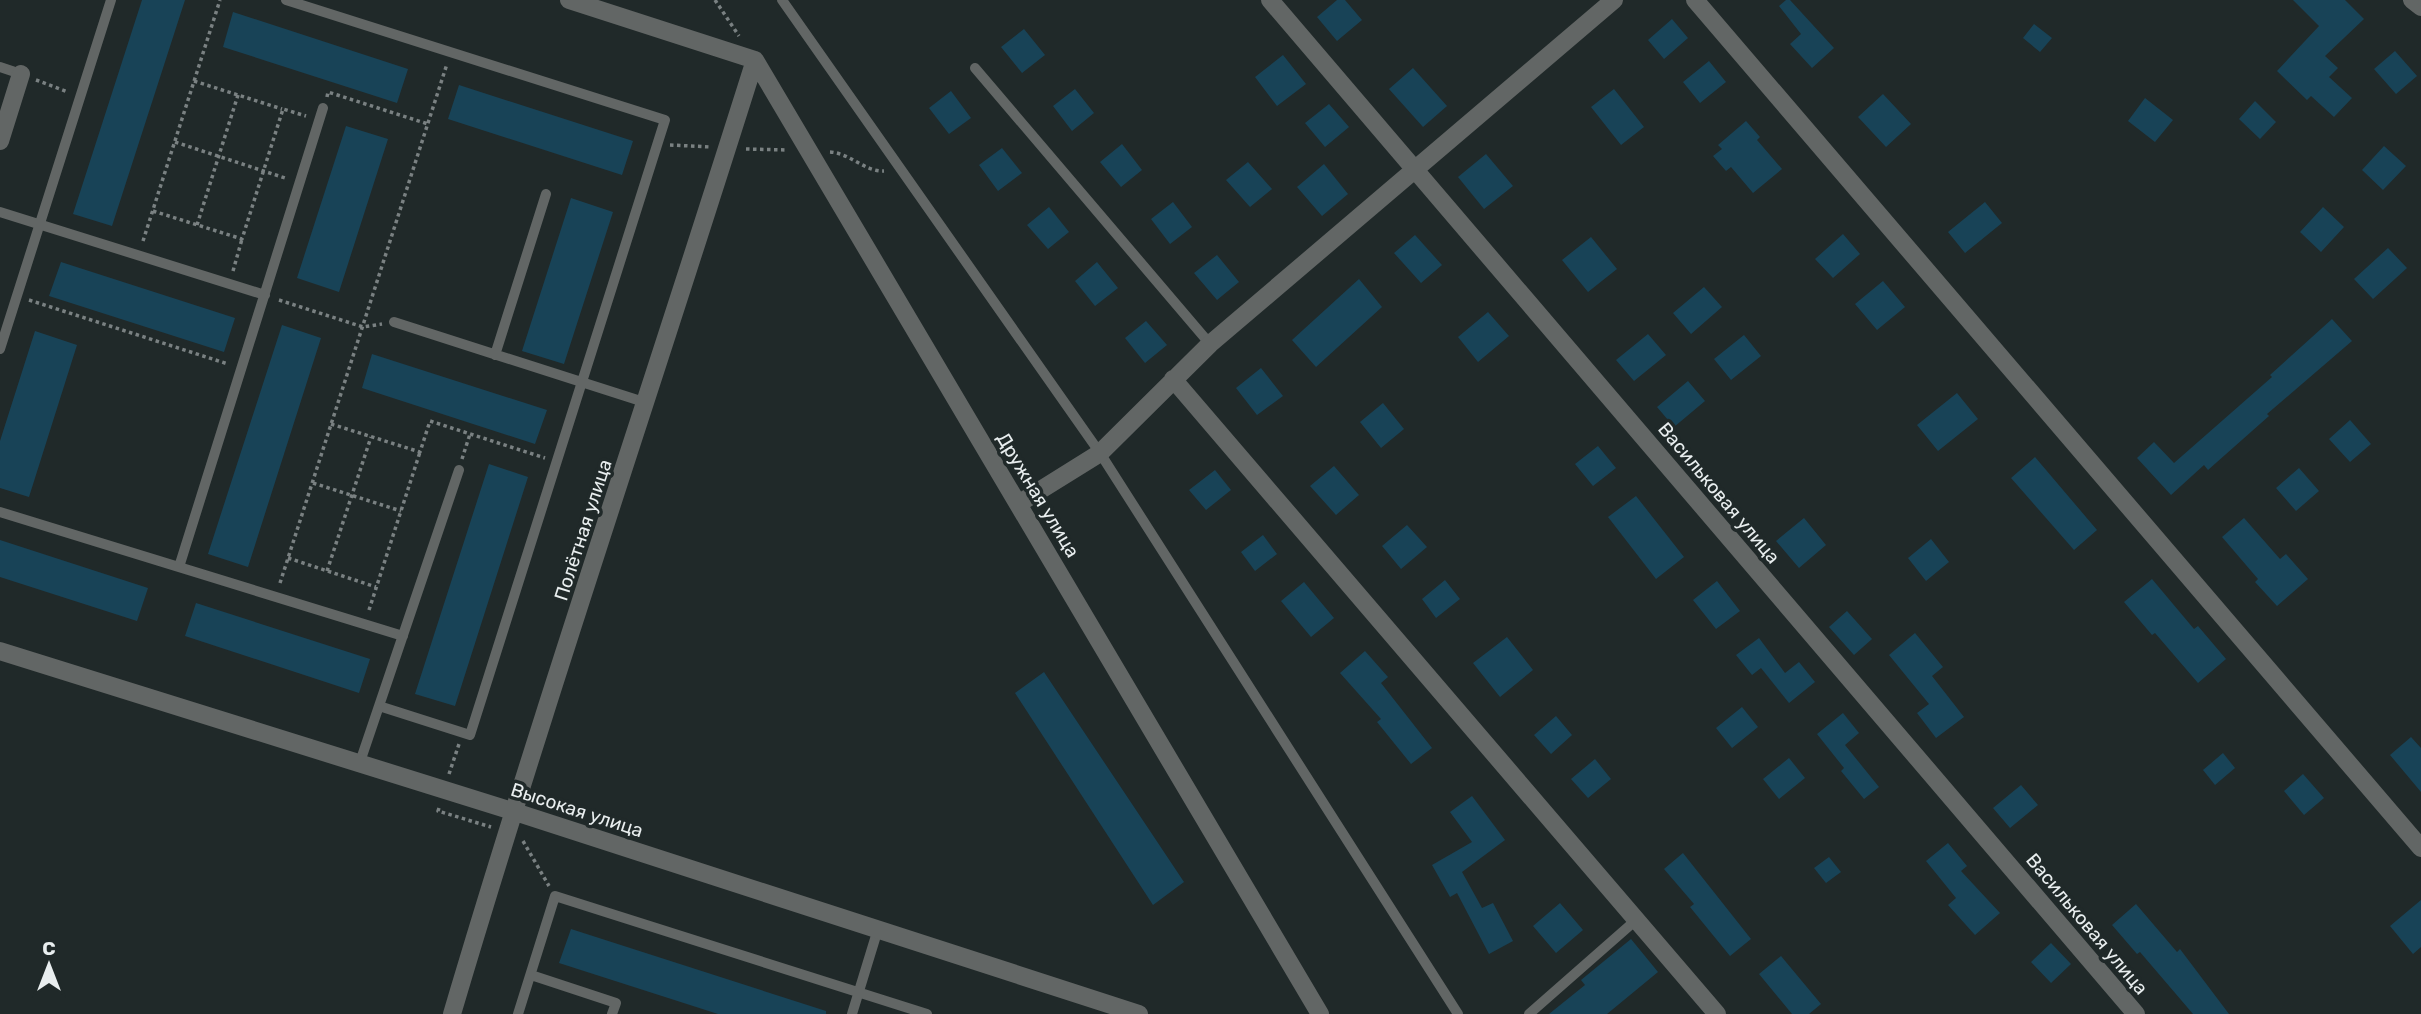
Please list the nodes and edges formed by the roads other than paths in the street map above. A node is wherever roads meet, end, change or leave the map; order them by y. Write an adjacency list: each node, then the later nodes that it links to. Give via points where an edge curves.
1 (111, 0): 19 (lane)
2 (286, 0): 26 (lane, via 665,120)
3 (569, 0): 10 (street)
4 (782, 0): 28 (lane)
5 (1270, 0): 16 (street, Васильковая улица)
6 (1614, 0): 16 (street)
7 (1695, 0): 38 (street)
8 (2412, 0): 9 (street)
9 (2421, 7)
10 (755, 60): 27 (street, Полётная улица); 30 (street, Дружная улица)
11 (0, 67): 13 (lane)
12 (975, 68): 22 (lane)
13 (20, 74): 15 (street)
14 (323, 108): 20 (lane)
15 (0, 141)
16 (1416, 172): 22 (street); 53 (street, Васильковая улица)
17 (546, 194): 24 (lane)
18 (0, 212): 19 (lane)
19 (40, 224): 20 (lane); 23 (lane)
20 (265, 295): 32 (lane)
21 (394, 322): 24 (lane)
22 (1210, 344): 25 (street)
23 (0, 349)
24 (495, 355): 26 (lane)
25 (1173, 379): 28 (street); 39 (street)
26 (581, 382): 27 (lane); 35 (lane, via 470,735)
27 (647, 404): 37 (street, Полётная улица)
28 (1100, 453): 30 (street); 50 (lane)
29 (459, 470): 33 (lane)
30 (1018, 504): 49 (street, Дружная улица)
31 (0, 512): 32 (lane)
32 (179, 567): 33 (lane)
33 (403, 636): 35 (lane)
34 (0, 651): 36 (street, Высокая улица)
35 (379, 706): 36 (lane)
36 (360, 762): 37 (street, Высокая улица)
37 (512, 811): 40 (street, Высокая улица); 43 (street, Полётная улица)
38 (2421, 848)
39 (1636, 920): 51 (lane); 52 (street)
40 (878, 929): 42 (lane); 48 (street, Высокая улица)
41 (531, 975): 42 (lane, via 555,896); 44 (lane); 45 (lane, via 616,1003)
42 (858, 992): 46 (lane); 47 (lane)
43 (452, 1014)
44 (518, 1014)
45 (612, 1014)
46 (852, 1014)
47 (926, 1014)
48 (1139, 1014)
49 (1320, 1014)
50 (1458, 1014)
51 (1529, 1014)
52 (1717, 1014)
53 (2136, 1014)

